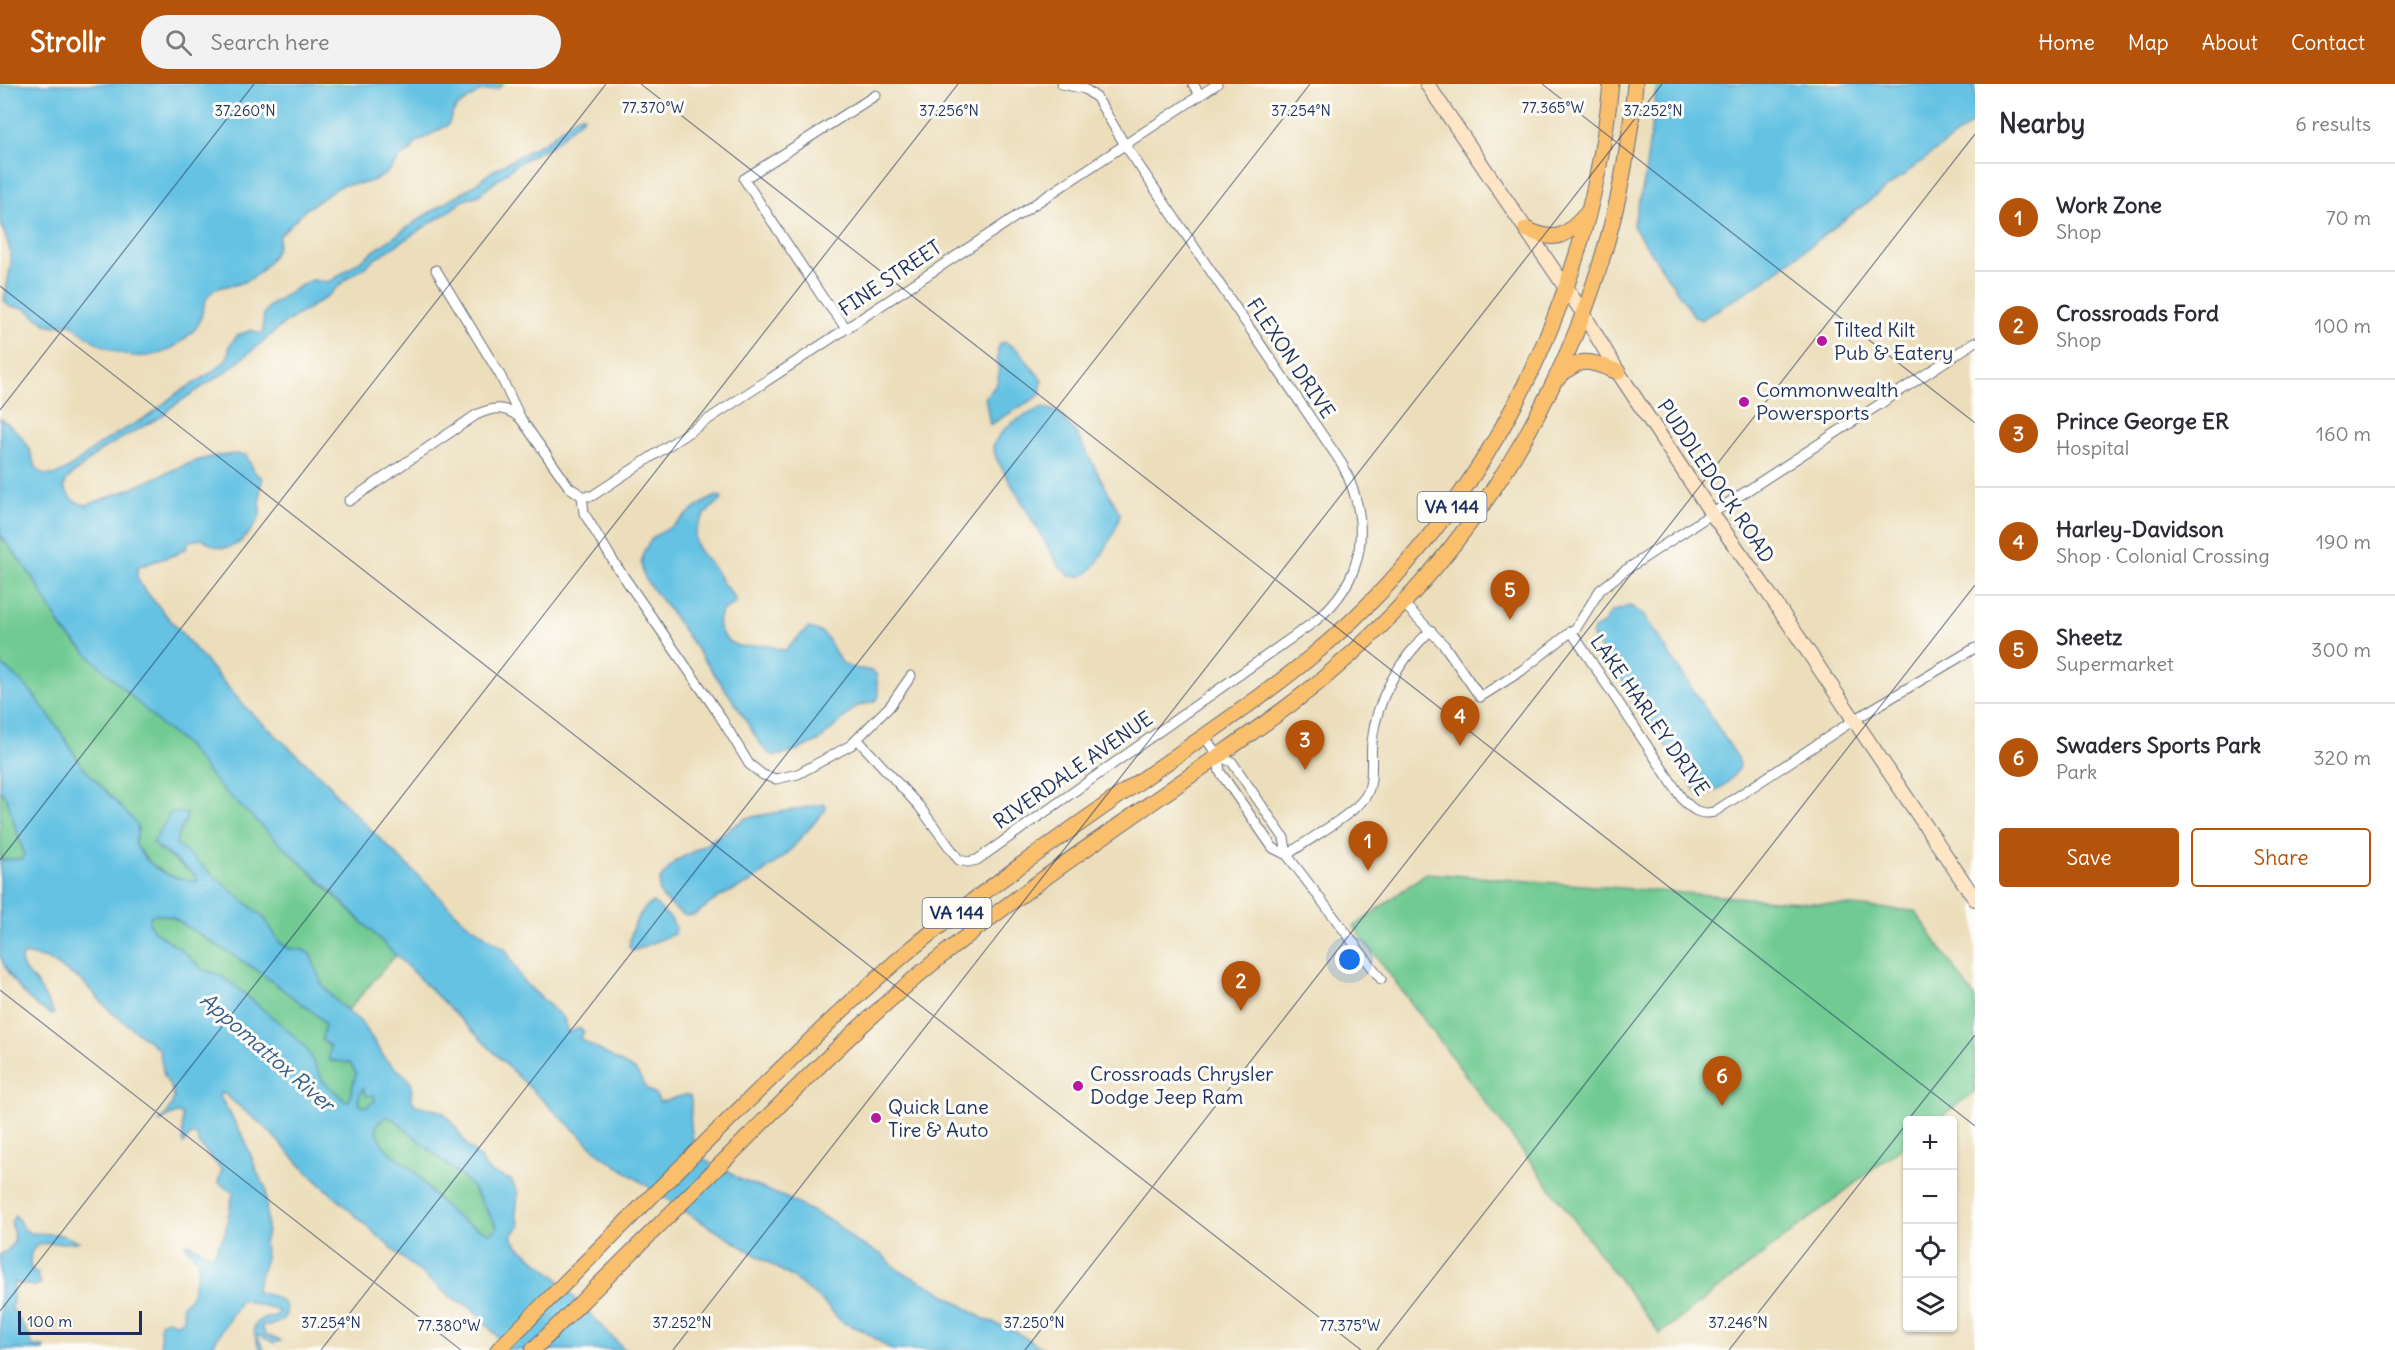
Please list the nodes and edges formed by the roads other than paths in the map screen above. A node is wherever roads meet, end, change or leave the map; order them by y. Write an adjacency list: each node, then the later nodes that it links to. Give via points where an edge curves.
1 (1062, 84): 9 (street, FLEXON DRIVE, via 1085,89 1097,98)
2 (1193, 84): 7 (street)
3 (1217, 84): 7 (street, FINE STREET)
4 (1428, 84): 11 (main road, PUDDLEDOCK ROAD)
5 (1611, 84): 10 (main road, VA 144)
6 (1635, 84): 14 (main road, VA 144, via 1627,152 1613,217)
7 (1200, 95): 9 (street, FINE STREET)
8 (876, 96): 15 (street, via 744,179 822,298)
9 (1125, 145): 15 (street, FINE STREET); 24 (street, FLEXON DRIVE, via 1352,482 1360,510 1361,541 1355,568)
10 (1590, 210): 11 (main road, via 1561,236 1545,237); 13 (main road, VA 144)
11 (1526, 230): 13 (main road, PUDDLEDOCK ROAD)
12 (436, 270): 19 (street, via 500,375)
13 (1567, 289): 14 (main road, PUDDLEDOCK ROAD); 30 (main road, VA 144, via 1539,357 1499,435 1428,538 1373,600 1325,645)
14 (1583, 313): 17 (main road, PUDDLEDOCK ROAD); 18 (main road, VA 144)
15 (847, 329): 20 (street, FINE STREET, via 619,480 592,496)
16 (1975, 342): 22 (street)
17 (1618, 372): 18 (main road, via 1585,361 1568,369); 22 (main road, PUDDLEDOCK ROAD)
18 (1554, 383): 23 (main road, VA 144, via 1497,485 1442,559)
19 (520, 419): 20 (street, via 569,487); 21 (street, via 504,408 483,412)
20 (582, 496): 31 (street, via 584,513 615,564 756,770 771,778 787,777 837,755)
21 (349, 501)
22 (1712, 514): 26 (street, via 1600,590); 29 (main road, PUDDLEDOCK ROAD)
23 (1403, 603): 25 (street); 32 (main road, VA 144, via 1332,672)
24 (1332, 606): 31 (street, RIVERDALE AVENUE, via 971,862 959,860 951,852 919,806)
25 (1431, 630): 26 (street, via 1480,697); 33 (street, via 1396,670 1385,695 1375,722 1366,796)
26 (1571, 632): 29 (street, LAKE HARLEY DRIVE, via 1694,811 1714,812)
27 (1975, 648): 29 (street)
28 (911, 676): 31 (street)
29 (1854, 720): 34 (main road, PUDDLEDOCK ROAD)
30 (1204, 736): 32 (street); 36 (main road, VA 144, via 913,947 732,1116)
31 (858, 740)
32 (1218, 756): 33 (street, via 1226,782 1273,848); 33 (street, via 1232,762 1240,773 1284,838); 37 (main road, VA 144, via 941,956 854,1032)
33 (1287, 855): 35 (street)
34 (1975, 899)
35 (1381, 979)
36 (498, 1350)
37 (533, 1350)

